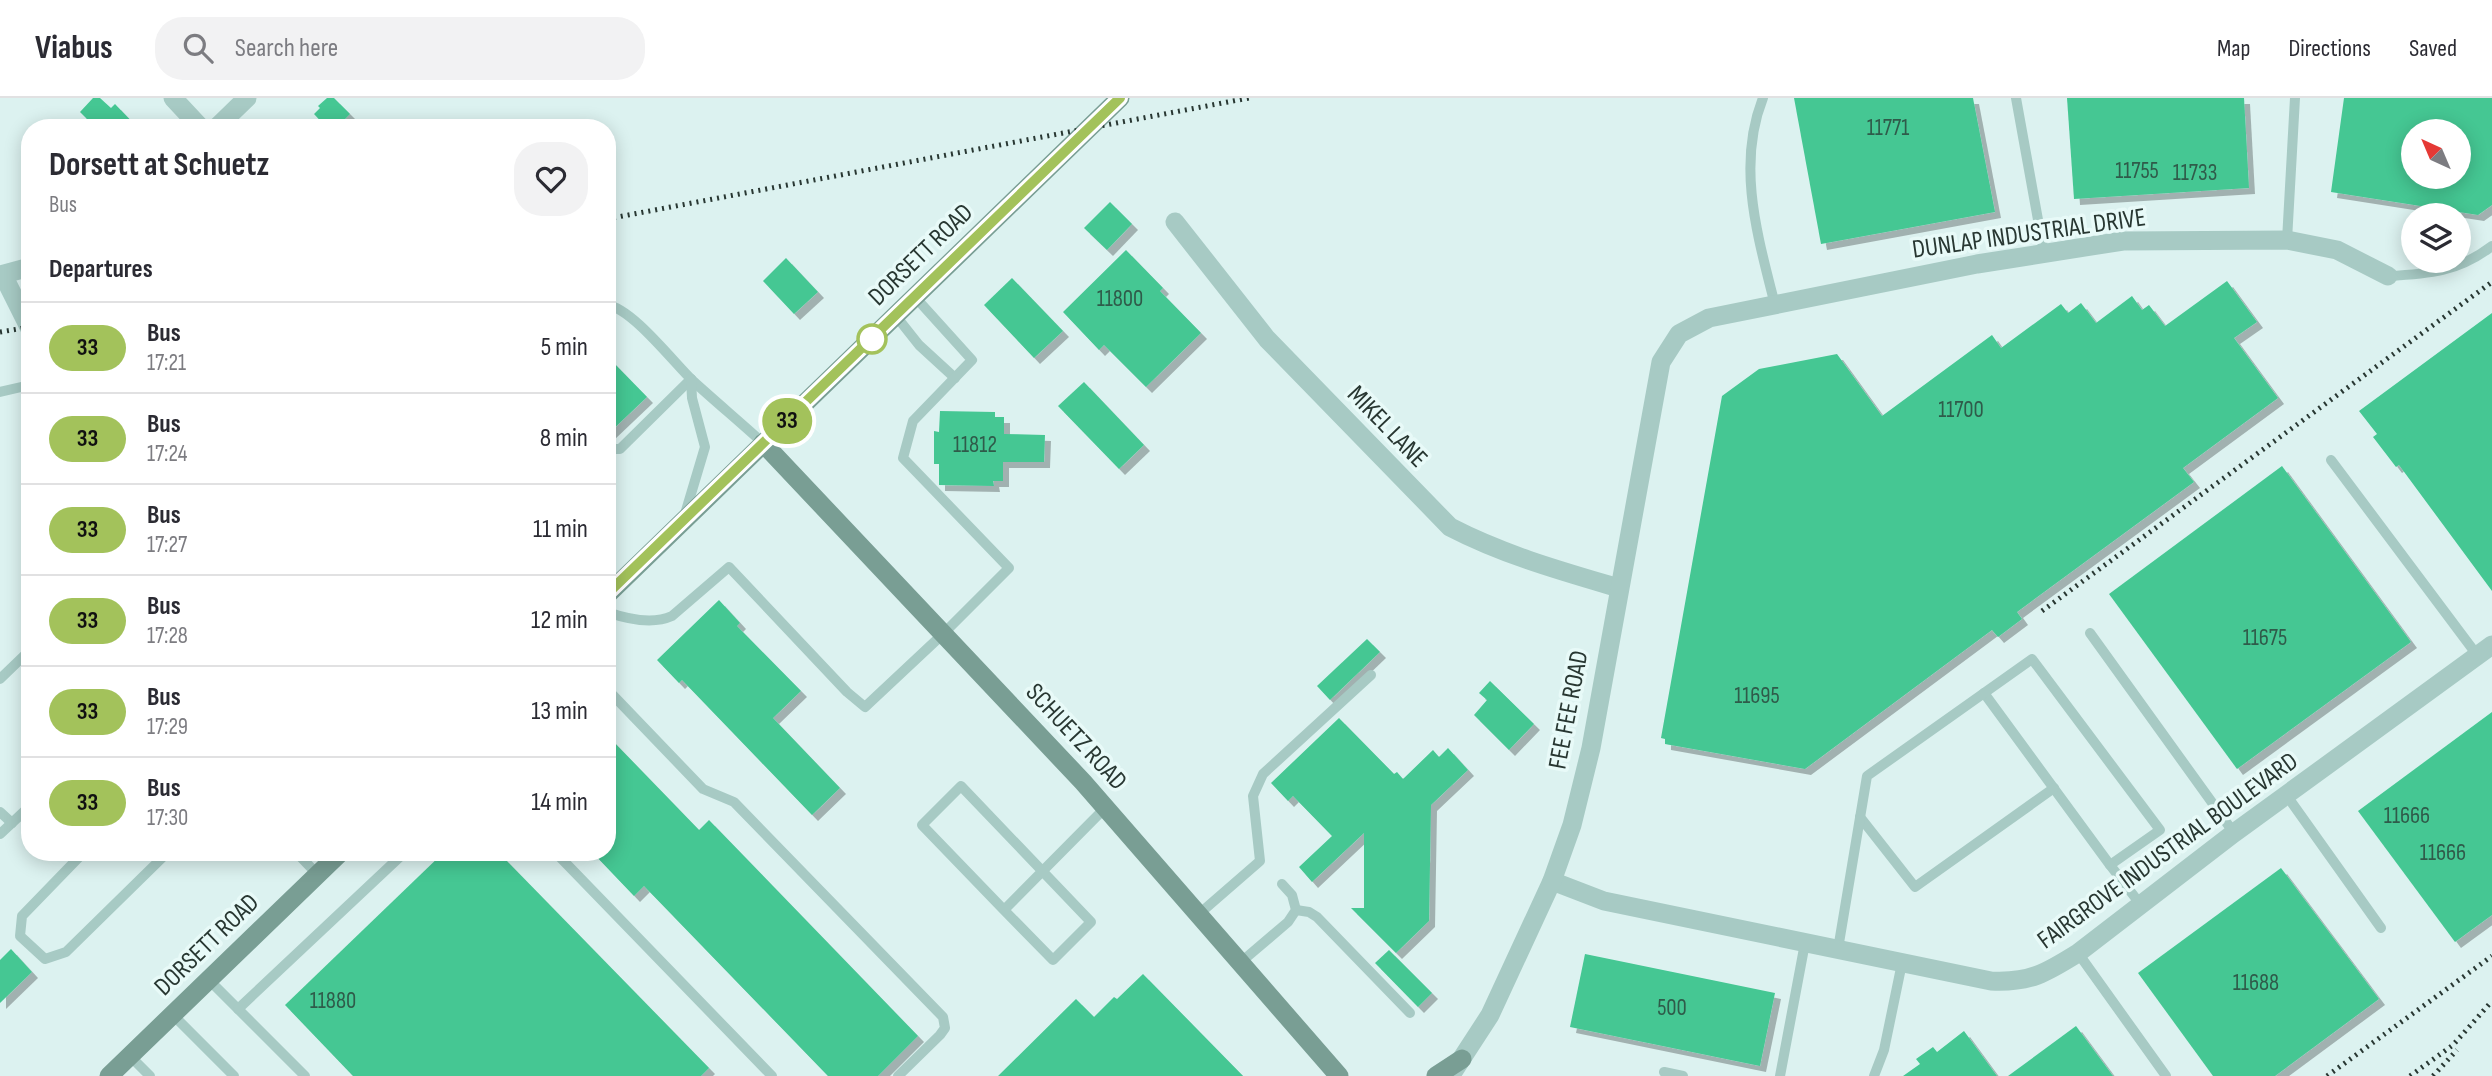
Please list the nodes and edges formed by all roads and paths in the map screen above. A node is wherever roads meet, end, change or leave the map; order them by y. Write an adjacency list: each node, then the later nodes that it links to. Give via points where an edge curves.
1 (173, 98): 7 (street)
2 (247, 98): 8 (street)
3 (1120, 98): 16 (main road, DORSETT ROAD)
4 (1763, 98): 17 (lane, via 1751,143 1750,181 1756,229)
5 (2016, 98): 12 (lane)
6 (2295, 98): 10 (lane)
7 (193, 119)
8 (225, 119)
9 (1175, 222): 31 (street, MIKEL LANE, via 1267,340 1450,527 1519,558)
10 (2287, 240): 12 (street, DUNLAP INDUSTRIAL DRIVE, via 2123,241); 15 (street, DUNLAP INDUSTRIAL DRIVE, via 2337,250)
11 (2492, 246): 15 (lane, via 2435,273)
12 (2044, 253): 17 (street, DUNLAP INDUSTRIAL DRIVE)
13 (21, 269): 14 (street)
14 (1, 275): 19 (street)
15 (2388, 275)
16 (916, 298): 20 (main road, DORSETT ROAD); 22 (lane, via 972,360)
17 (1775, 304): 21 (street, DUNLAP INDUSTRIAL DRIVE, via 1709,318)
18 (616, 308): 23 (lane, via 633,319)
19 (21, 312)
20 (896, 316): 22 (lane); 26 (main road, DORSETT ROAD)
21 (1679, 334): 31 (street, FEE FEE ROAD, via 1661,362)
22 (955, 378): 33 (lane, via 913,421 902,458 1009,568)
23 (691, 379): 26 (lane); 27 (lane); 29 (lane, via 705,447)
24 (21, 387): 25 (lane)
25 (0, 392)
26 (763, 443): 29 (main road, DORSETT ROAD); 33 (main road, SCHUETZ ROAD)
27 (616, 449)
28 (2331, 460): 35 (lane)
29 (683, 521): 30 (main road, DORSETT ROAD)
30 (616, 585)
31 (1619, 588): 59 (street, FEE FEE ROAD, via 1591,748)
32 (616, 615): 33 (lane, via 665,619 729,568 865,707)
33 (944, 633): 43 (main road, SCHUETZ ROAD)
34 (2090, 634): 48 (lane)
35 (2485, 650): 42 (street, FAIRGROVE INDUSTRIAL BOULEVARD)
36 (21, 659): 38 (lane)
37 (1371, 675): 64 (lane, via 1263,774 1253,796 1260,860)
38 (0, 679)
39 (1984, 693): 41 (lane); 46 (lane, via 1867,776); 56 (lane, via 2032,659 2160,830)
40 (616, 699): 84 (lane, via 703,789 734,802 943,1017 945,1028 940,1035)
41 (2054, 788): 46 (lane, via 1915,887); 56 (lane)
42 (2287, 796): 48 (street, FAIRGROVE INDUSTRIAL BOULEVARD); 65 (lane)
43 (1105, 808): 57 (lane); 64 (main road, SCHUETZ ROAD)
44 (0, 812): 47 (lane)
45 (21, 814): 47 (lane)
46 (1860, 817): 67 (lane)
47 (12, 823): 49 (lane)
48 (2234, 833): 61 (street, FAIRGROVE INDUSTRIAL BOULEVARD)
49 (0, 834)
50 (76, 861): 51 (lane, via 22,916 20,936 45,959 66,952)
51 (159, 861)
52 (305, 861): 58 (lane)
53 (332, 861): 58 (main road, DORSETT ROAD)
54 (395, 861): 72 (lane)
55 (564, 861): 83 (lane)
56 (2110, 865): 61 (lane)
57 (1043, 871): 62 (lane); 62 (lane, via 1091,922 1053,960); 62 (lane, via 961,786 922,825)
58 (318, 875): 71 (main road, DORSETT ROAD)
59 (1552, 881): 66 (street, FAIRGROVE INDUSTRIAL BOULEVARD, via 1604,901); 76 (street, FEE FEE ROAD, via 1490,1015)
60 (1282, 884): 63 (lane, via 1292,895)
61 (2141, 905): 68 (street, FAIRGROVE INDUSTRIAL BOULEVARD)
62 (1004, 910)
63 (1296, 910): 69 (lane); 73 (lane, via 1317,917)
64 (1199, 914): 69 (main road, SCHUETZ ROAD)
65 (2381, 928)
66 (1805, 943): 67 (street, FAIRGROVE INDUSTRIAL BOULEVARD); 89 (lane)
67 (1838, 949): 70 (street, FAIRGROVE INDUSTRIAL BOULEVARD)
68 (2078, 953): 70 (street, FAIRGROVE INDUSTRIAL BOULEVARD, via 2042,974 2014,982); 91 (lane)
69 (1241, 962): 77 (main road, SCHUETZ ROAD)
70 (1902, 962): 90 (lane, via 1884,1050)
71 (209, 980): 72 (lane); 74 (main road, DORSETT ROAD)
72 (238, 1009): 82 (lane)
73 (1410, 1013)
74 (173, 1014): 75 (main road, DORSETT ROAD); 81 (lane)
75 (130, 1056): 79 (main road, DORSETT ROAD); 80 (lane)
76 (1462, 1059): 86 (main road); 87 (street, FEE FEE ROAD)
77 (1335, 1073): 85 (main road)
78 (1664, 1073): 88 (lane)
79 (109, 1076)
80 (150, 1076)
81 (234, 1076)
82 (305, 1076)
83 (772, 1076)
84 (898, 1076)
85 (1354, 1076)
86 (1436, 1076)
87 (1451, 1076)
88 (1683, 1076)
89 (1780, 1076)
90 (1874, 1076)
91 (2166, 1076)

